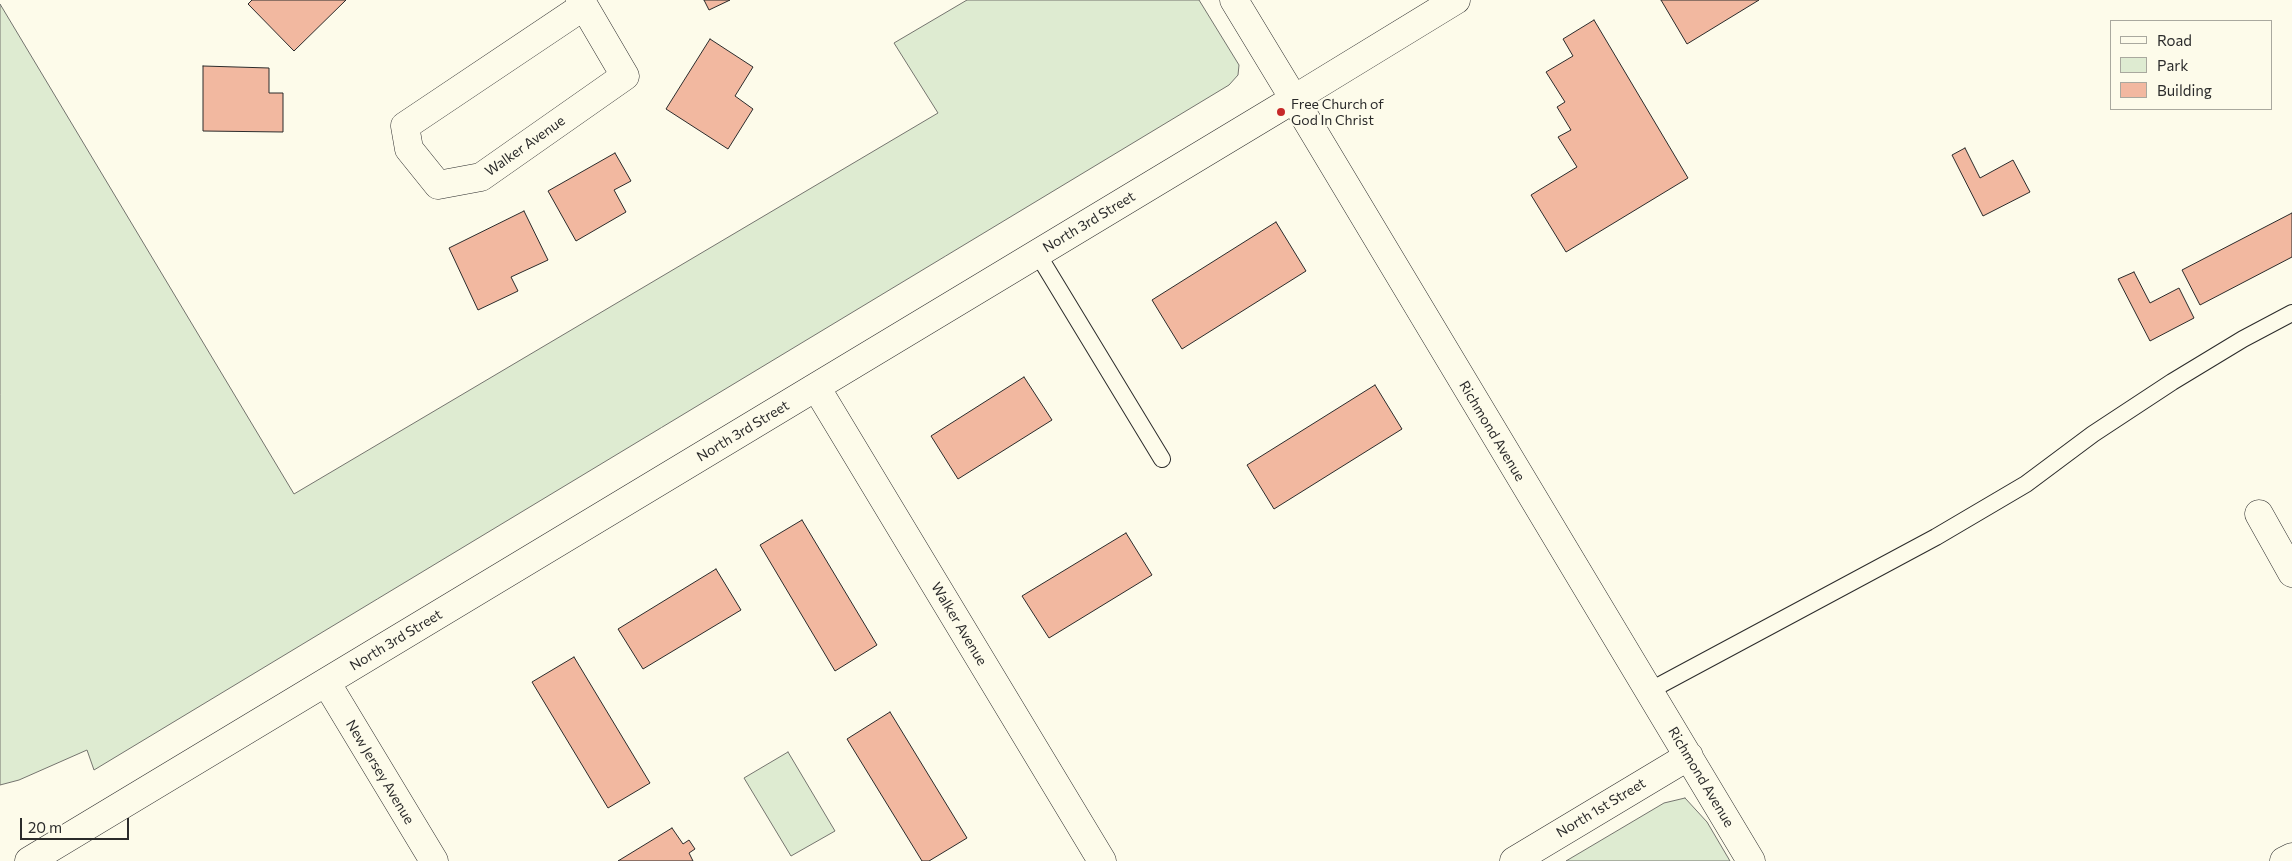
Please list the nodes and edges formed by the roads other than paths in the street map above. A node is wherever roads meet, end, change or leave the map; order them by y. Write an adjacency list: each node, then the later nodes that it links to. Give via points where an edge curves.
1 (1234, 0): 4 (street, Richmond Avenue)
2 (1456, 0): 4 (street, North 3rd Street)
3 (582, 3): 3 (street, Walker Avenue, via 625,76 481,177 438,185 408,150 406,126)
4 (1294, 99): 5 (street, North 3rd Street); 12 (street, Richmond Avenue)
5 (1037, 253): 7 (street, North 3rd Street); 8 (lane)
6 (2292, 313): 12 (lane, via 2172,382 2093,434 2026,484 1936,537)
7 (816, 387): 11 (street, North 3rd Street); 17 (street, Walker Avenue)
8 (1162, 459)
9 (2259, 514): 10 (street)
10 (2292, 573)
11 (326, 682): 15 (street, North 3rd Street); 16 (street, New Jersey Avenue)
12 (1649, 691): 13 (street, Richmond Avenue)
13 (1689, 756): 18 (street, North 1st Street); 19 (street, Richmond Avenue)
14 (2292, 857): 20 (street)
15 (29, 861)
16 (434, 861)
17 (1102, 861)
18 (1514, 861)
19 (1751, 861)
20 (2284, 861)

